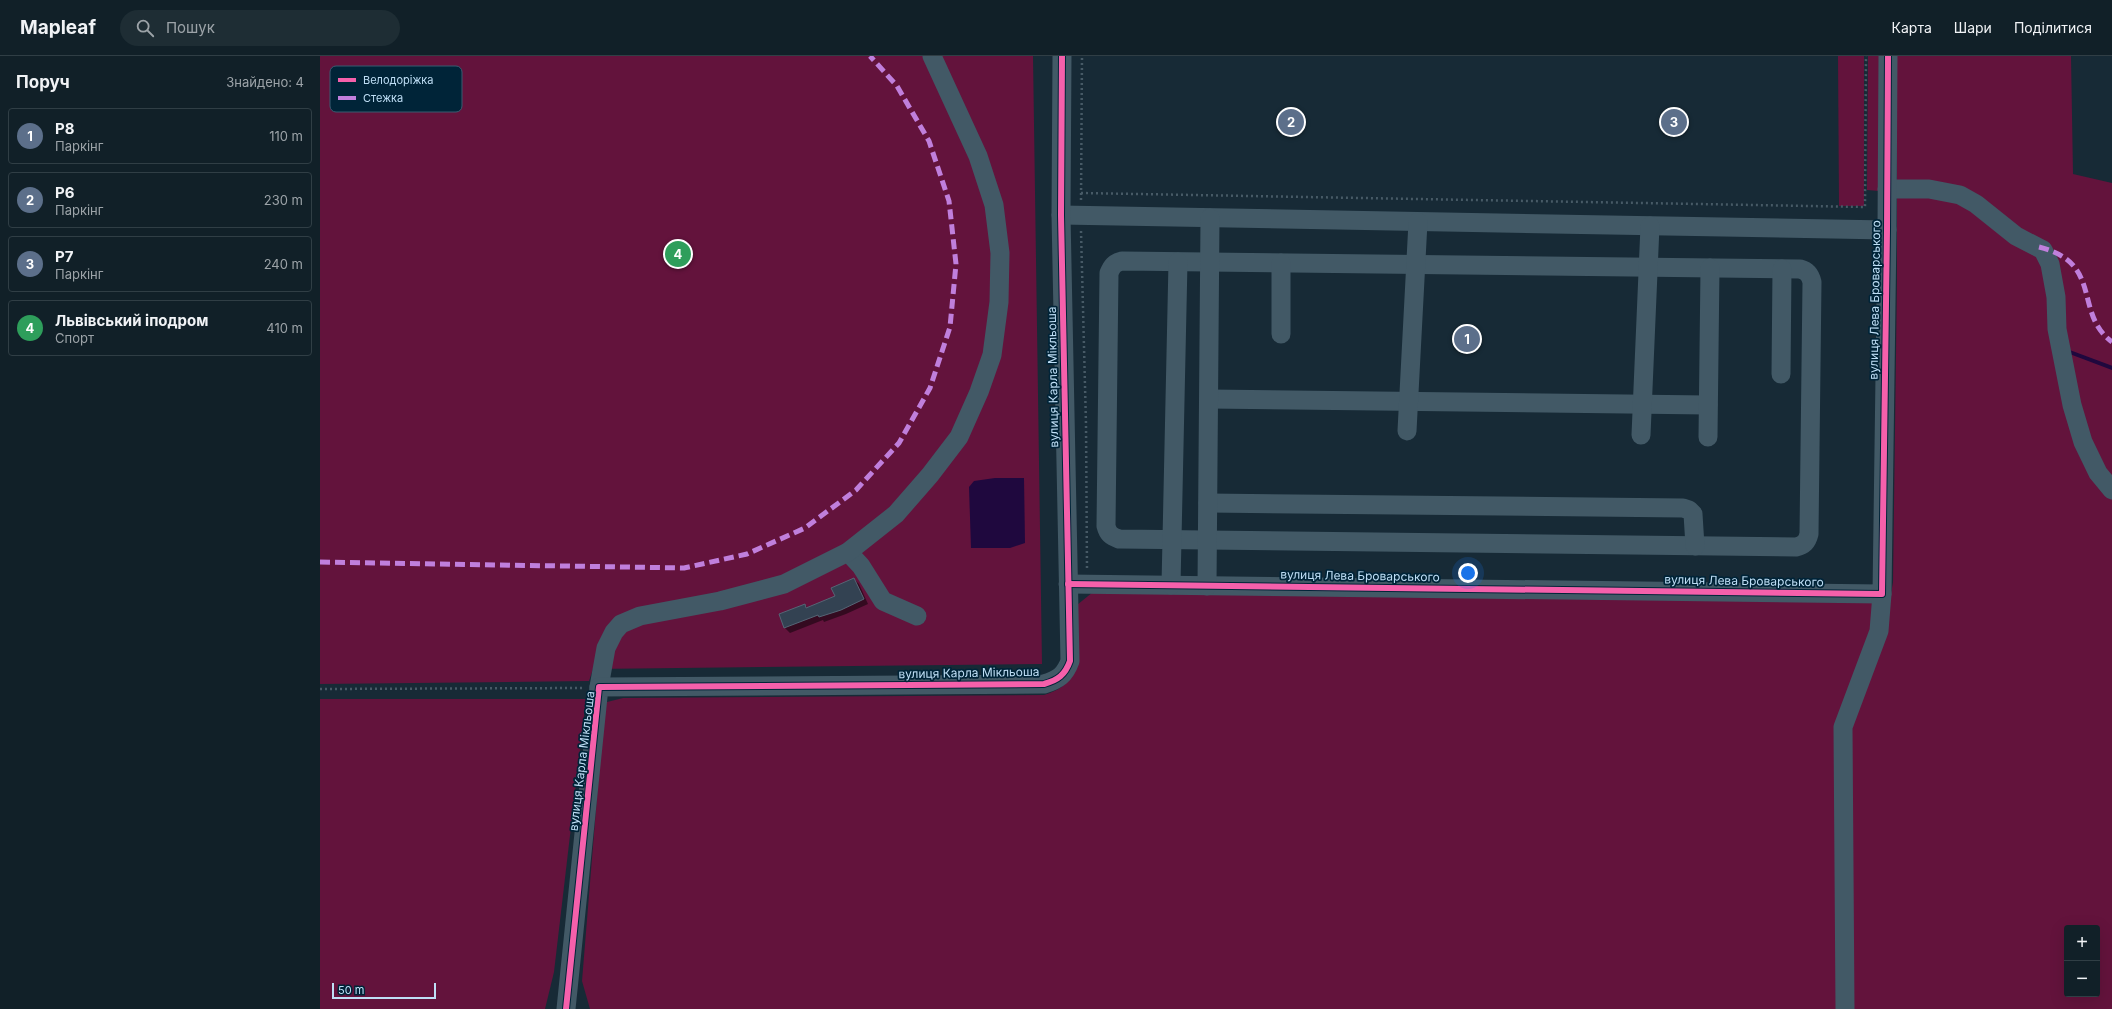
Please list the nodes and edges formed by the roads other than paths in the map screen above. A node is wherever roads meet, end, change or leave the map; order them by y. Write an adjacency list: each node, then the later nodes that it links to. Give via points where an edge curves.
1 (932, 56): 31 (street, via 978,156 994,205 1000,252 999,302 992,355 959,437 896,514)
2 (1062, 56): 5 (street, вулиця Карла Мікльоша)
3 (1888, 56): 4 (street, вулиця Лева Броварського)
4 (1887, 188): 9 (street, вулиця Лева Броварського); 26 (street, via 1929,189 1960,195 1976,204 2016,236 2043,250 2050,264 2056,296 2057,329 2072,405 2083,442 2095,467)
5 (1061, 215): 6 (street); 32 (street, вулиця Карла Мікльоша)
6 (1210, 218): 7 (street); 11 (street)
7 (1418, 222): 8 (street); 13 (street)
8 (1650, 226): 9 (street); 14 (street)
9 (1887, 230): 35 (street, вулиця Лева Броварського)
10 (1178, 262): 11 (street); 28 (street); 28 (street, via 1122,261 1111,267 1110,273 1106,526 1113,537 1119,539)
11 (1210, 262): 12 (street); 19 (street)
12 (1281, 263): 13 (street); 17 (street)
13 (1416, 264): 14 (street); 20 (street)
14 (1648, 267): 15 (street); 21 (street)
15 (1710, 268): 16 (street); 22 (street)
16 (1782, 269): 18 (street); 30 (street, via 1806,271 1812,282 1809,534 1803,545 1796,547)
17 (1281, 334)
18 (1781, 374)
19 (1209, 399): 20 (street); 27 (street)
20 (1409, 402): 21 (street); 23 (street)
21 (1642, 404): 22 (street); 24 (street)
22 (1708, 405): 25 (street)
23 (1407, 431)
24 (1641, 435)
25 (1708, 437)
26 (2112, 490)
27 (1208, 503): 29 (street); 30 (street, via 1682,508 1693,514)
28 (1172, 539): 29 (street); 33 (street)
29 (1208, 540): 30 (street); 34 (street)
30 (1695, 546)
31 (848, 552): 36 (street, via 861,566 883,601); 37 (street, via 784,584 720,601 640,616 621,624 606,648)
32 (1068, 584): 33 (street, вулиця Лева Броварського); 37 (street, вулиця Карла Мікльоша, via 1070,661 1062,676 1050,682)
33 (1171, 585): 34 (street, вулиця Лева Броварського)
34 (1207, 586): 35 (street, вулиця Лева Броварського)
35 (1882, 594): 39 (street, via 1878,631 1844,727)
36 (918, 616)
37 (599, 687): 38 (street, вулиця Карла Мікльоша)
38 (566, 1009)
39 (1845, 1009)

